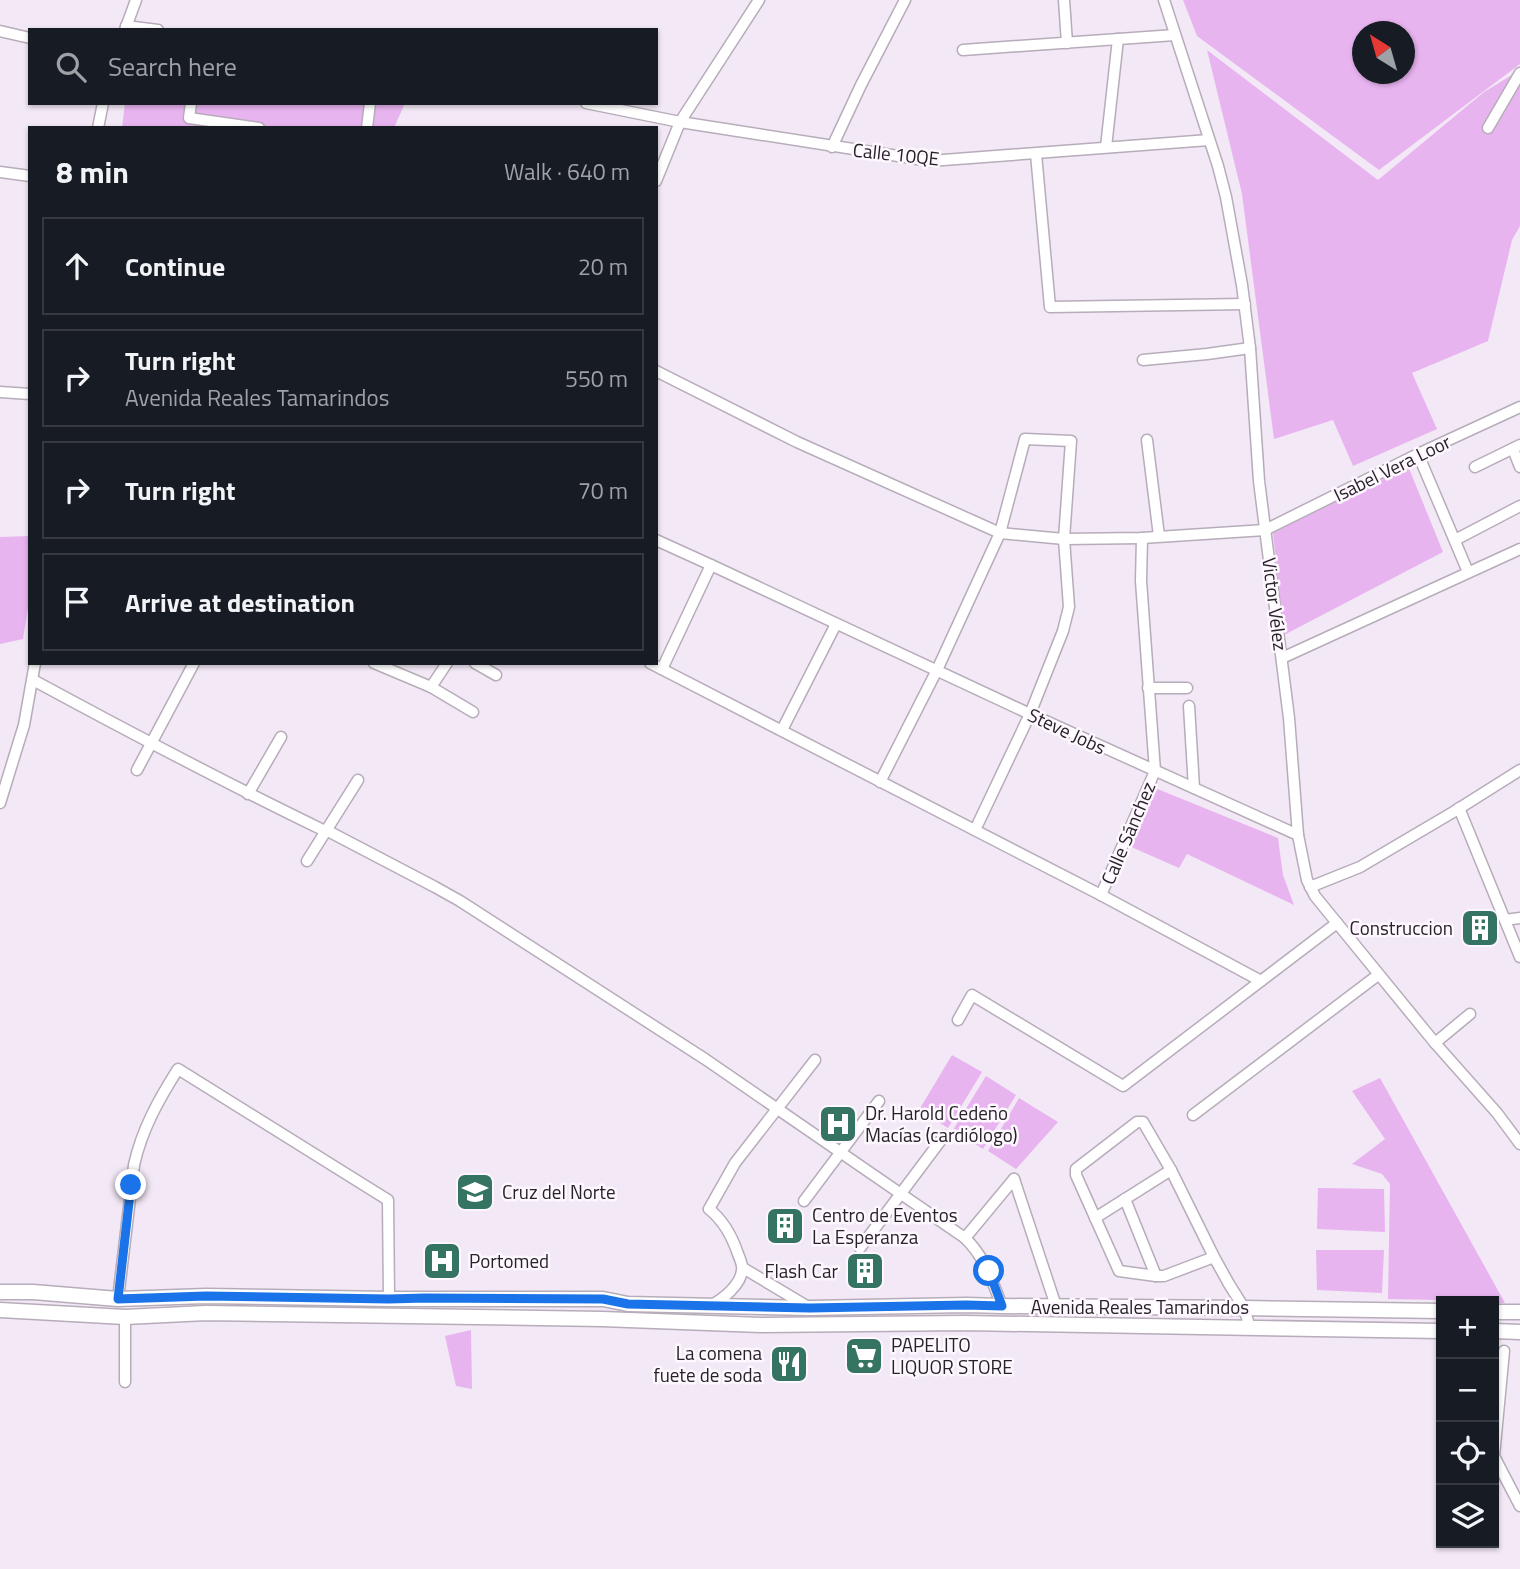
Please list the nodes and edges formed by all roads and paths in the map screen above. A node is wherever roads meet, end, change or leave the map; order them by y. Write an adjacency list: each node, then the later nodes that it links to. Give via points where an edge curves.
1 (136, 0): 6 (street)
2 (759, 0): 18 (street)
3 (905, 0): 24 (street)
4 (1064, 0): 11 (street)
5 (1164, 0): 8 (street, Victor Vélez)
6 (125, 28)
7 (0, 31): 9 (street)
8 (1175, 35): 10 (street); 23 (street, Victor Vélez)
9 (28, 38)
10 (1118, 39): 11 (street); 25 (street)
11 (1067, 43): 12 (street)
12 (962, 50)
13 (1520, 73): 22 (street)
14 (103, 105): 19 (street)
15 (191, 105): 20 (street, via 189,118)
16 (370, 105): 21 (street)
17 (596, 105): 18 (street, Calle 10QE)
18 (680, 122): 24 (street, Calle 10QE); 29 (street)
19 (98, 126)
20 (245, 126)
21 (367, 126)
22 (1488, 128)
23 (1209, 140): 25 (street, Calle 10QE); 30 (street, Victor Vélez, via 1226,197)
24 (832, 147): 26 (street, Calle 10QE, via 930,161)
25 (1106, 147): 26 (street, Calle 10QE)
26 (1036, 154): 30 (street, via 1050,307)
27 (0, 172): 28 (street)
28 (28, 176)
29 (658, 176)
30 (1245, 304): 31 (street, Victor Vélez)
31 (1250, 348): 32 (street); 43 (street, Victor Vélez)
32 (1143, 360)
33 (658, 373): 44 (street, via 797,442)
34 (0, 392): 35 (street)
35 (28, 394)
36 (1520, 407): 39 (street, Isabel Vera Loor)
37 (1147, 440): 45 (street)
38 (1516, 447): 40 (street); 41 (street)
39 (1418, 454): 43 (street, Isabel Vera Loor); 48 (street)
40 (1475, 467)
41 (1520, 467)
42 (1520, 506): 48 (street)
43 (1265, 530): 45 (street); 54 (street, Victor Vélez)
44 (1000, 533): 47 (street); 47 (street, via 1025,439 1071,441); 62 (street)
45 (1159, 536): 46 (street)
46 (1142, 538): 47 (street); 66 (street)
47 (1064, 539): 70 (street, via 1069,607)
48 (1455, 540): 52 (street)
49 (658, 541): 51 (street, Steve Jobs)
50 (1520, 549): 52 (street)
51 (712, 565): 53 (street, Steve Jobs); 61 (street)
52 (1468, 572): 54 (street)
53 (836, 624): 62 (street, Steve Jobs); 71 (street)
54 (1282, 658): 87 (street, Victor Vélez)
55 (35, 665): 64 (street)
56 (193, 665): 73 (street)
57 (379, 665): 65 (street)
58 (446, 665): 65 (street)
59 (478, 665): 63 (street)
60 (654, 665): 61 (street)
61 (662, 669): 71 (street)
62 (937, 670): 70 (street, Steve Jobs); 80 (street)
63 (496, 675)
64 (33, 680): 73 (street); 75 (street)
65 (431, 687): 69 (street)
66 (1148, 688): 67 (street); 78 (street)
67 (1186, 688)
68 (1189, 706): 81 (street)
69 (473, 712)
70 (1030, 714): 78 (street, Steve Jobs); 85 (street)
71 (782, 730): 80 (street)
72 (281, 737): 82 (street)
73 (151, 744): 76 (street); 82 (street)
74 (0, 765): 75 (street)
75 (12, 767): 83 (street)
76 (137, 770)
77 (1520, 770): 84 (street)
78 (1155, 771): 81 (street, Steve Jobs); 90 (street, Calle Sánchez)
79 (358, 780): 86 (street)
80 (880, 782): 85 (street)
81 (1194, 788): 87 (street, Steve Jobs)
82 (248, 794): 86 (street)
83 (0, 803)
84 (1459, 808): 89 (street, via 1360,867); 92 (street)
85 (975, 830): 90 (street)
86 (326, 831): 88 (street); 102 (street, via 460,901)
87 (1298, 835): 89 (street, Victor Vélez)
88 (307, 861)
89 (1310, 887): 93 (street, Victor Vélez)
90 (1101, 895): 96 (street)
91 (1520, 918): 92 (street)
92 (1505, 920): 94 (street)
93 (1337, 923): 95 (street, Victor Vélez); 96 (street)
94 (1520, 957)
95 (1378, 975): 99 (street, Victor Vélez); 103 (street)
96 (1261, 981): 98 (street, via 1123,1086 972,995)
97 (1470, 1014): 99 (street)
98 (958, 1020)
99 (1435, 1043): 105 (street, Victor Vélez)
100 (815, 1060): 102 (street)
101 (879, 1101): 106 (street)
102 (777, 1109): 106 (street); 115 (street, via 735,1163 709,1209 728,1231)
103 (1192, 1115)
104 (944, 1136): 108 (street)
105 (1520, 1144)
106 (841, 1153): 108 (street); 110 (street)
107 (1171, 1170): 109 (street); 111 (street, via 1145,1124 1137,1122 1075,1171); 114 (street)
108 (900, 1194): 112 (street); 113 (street)
109 (1125, 1199): 111 (street); 116 (street)
110 (804, 1202)
111 (1095, 1218): 116 (street, via 1119,1271)
112 (965, 1238): 122 (street, via 984,1262); 123 (street, via 1014,1179)
113 (860, 1248)
114 (1214, 1257): 116 (street); 126 (street)
115 (743, 1268): 121 (street, via 732,1289); 125 (street)
116 (1156, 1276)
117 (6, 1292): 119 (main road, Avenida Reales Tamarindos); 128 (main road)
118 (425, 1298): 120 (main road, Avenida Reales Tamarindos); 121 (main road, Avenida Reales Tamarindos, via 603,1299); 131 (main road)
119 (118, 1299): 120 (main road, Avenida Reales Tamarindos); 120 (street, via 138,1147 178,1069 388,1200)
120 (389, 1299)
121 (710, 1306): 124 (main road, Avenida Reales Tamarindos)
122 (1002, 1306): 123 (main road, Avenida Reales Tamarindos); 125 (main road, Avenida Reales Tamarindos)
123 (1056, 1306): 126 (main road, Avenida Reales Tamarindos)
124 (760, 1307): 125 (main road, Avenida Reales Tamarindos); 133 (street)
125 (810, 1308)
126 (1239, 1308): 129 (main road, Avenida Reales Tamarindos); 134 (street)
127 (1517, 1309): 130 (main road)
128 (6, 1310): 132 (main road, Avenida Reales Tamarindos)
129 (1436, 1311)
130 (1499, 1311)
131 (425, 1316): 132 (main road, Avenida Reales Tamarindos, via 206,1313); 133 (main road, Avenida Reales Tamarindos)
132 (125, 1317): 139 (street)
133 (761, 1325): 134 (main road, Avenida Reales Tamarindos)
134 (1250, 1328): 135 (main road, Avenida Reales Tamarindos)
135 (1436, 1331)
136 (1499, 1331): 137 (main road)
137 (1520, 1332)
138 (1504, 1351): 140 (street, via 1494,1456)
139 (125, 1382)
140 (1520, 1506)

